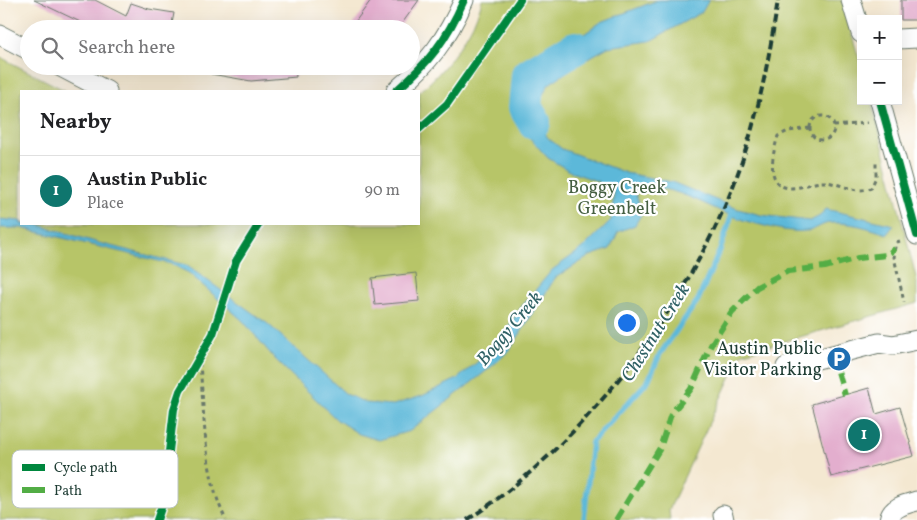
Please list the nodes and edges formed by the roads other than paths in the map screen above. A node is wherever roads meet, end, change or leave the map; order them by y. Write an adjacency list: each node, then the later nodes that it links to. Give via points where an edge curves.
1 (464, 0): 8 (street, via 454,24)
2 (852, 0): 3 (street)
3 (857, 18)
4 (0, 36): 7 (street)
5 (917, 38): 6 (street)
6 (902, 39)
7 (20, 46)
8 (420, 70)
9 (77, 75): 11 (street)
10 (414, 75): 12 (street)
11 (105, 90)
12 (397, 90)
13 (881, 105): 14 (street)
14 (912, 202): 15 (street)
15 (910, 237)
16 (917, 340): 17 (street, via 893,345 879,342)
17 (786, 367)
18 (917, 501): 19 (street, via 902,505 890,514)
19 (888, 520)

